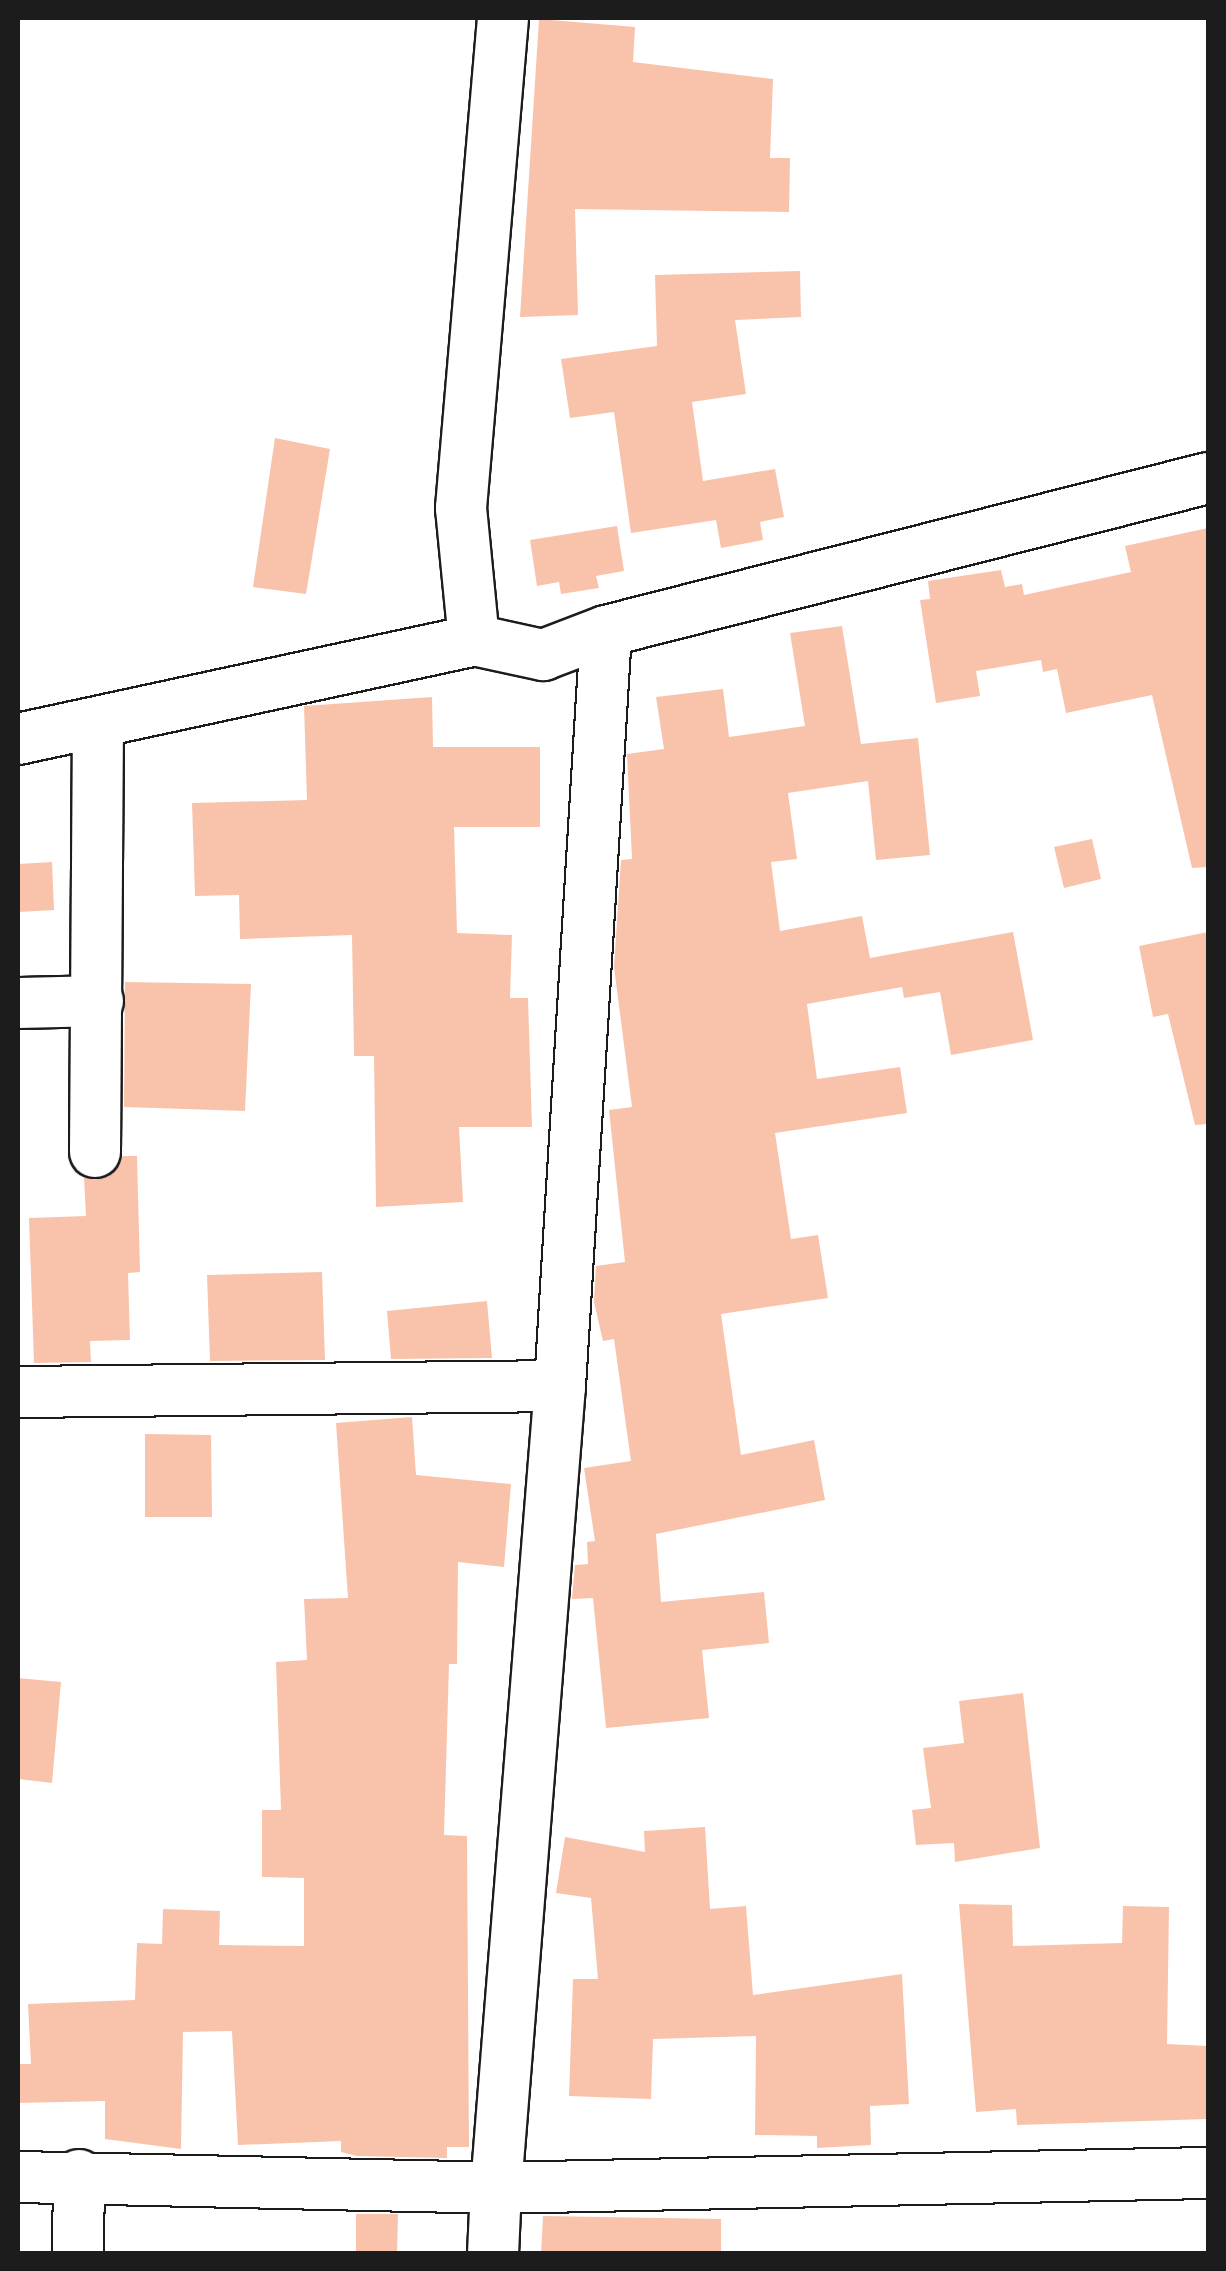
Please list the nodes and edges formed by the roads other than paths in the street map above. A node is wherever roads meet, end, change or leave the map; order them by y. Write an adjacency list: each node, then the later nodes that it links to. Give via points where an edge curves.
1 (503, 18): 4 (street, via 461,508)
2 (1208, 478): 3 (street)
3 (606, 631): 4 (street, via 543,656); 10 (street)
4 (474, 640): 5 (street)
5 (98, 728): 6 (street); 7 (street)
6 (18, 740)
7 (98, 1002): 8 (street); 9 (street)
8 (18, 1003)
9 (95, 1152)
10 (560, 1386): 11 (street); 15 (street)
11 (18, 1392)
12 (1208, 2173): 15 (street)
13 (79, 2175): 14 (street); 15 (street); 16 (street)
14 (18, 2176)
15 (496, 2188): 17 (street)
16 (78, 2254)
17 (493, 2254)

